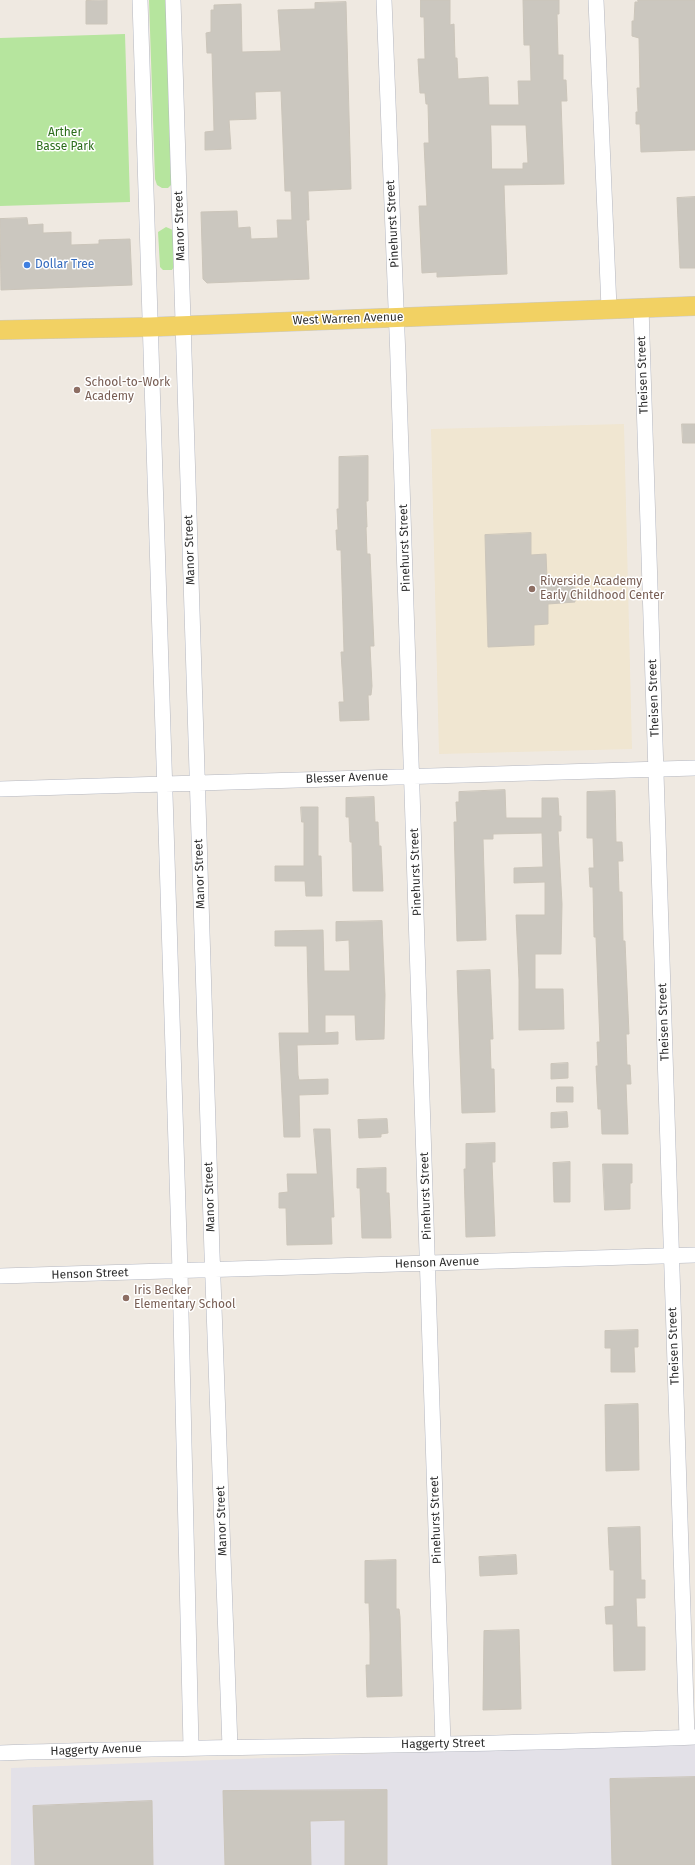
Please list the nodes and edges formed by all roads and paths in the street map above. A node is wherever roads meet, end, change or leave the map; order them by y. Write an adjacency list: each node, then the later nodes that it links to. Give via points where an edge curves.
1 (140, 0): 10 (street)
2 (173, 0): 9 (street, Manor Street)
3 (384, 0): 8 (street, Pinehurst Street)
4 (596, 0): 7 (street)
5 (695, 306): 6 (main road, West Warren Avenue)
6 (641, 307): 7 (main road, West Warren Avenue); 13 (street, Theisen Street)
7 (609, 308): 8 (main road, West Warren Avenue)
8 (397, 316): 9 (main road, West Warren Avenue); 14 (street, Pinehurst Street)
9 (183, 326): 10 (main road, West Warren Avenue); 15 (street, Manor Street)
10 (150, 327): 11 (main road, West Warren Avenue); 16 (street)
11 (0, 330)
12 (695, 768): 13 (street, Blesser Avenue)
13 (656, 769): 14 (street, Blesser Avenue); 19 (street, Theisen Street)
14 (413, 776): 15 (street, Blesser Avenue); 20 (street, Pinehurst Street)
15 (198, 782): 16 (street, Blesser Avenue); 21 (street, Manor Street)
16 (165, 783): 17 (street, Blesser Avenue); 22 (street)
17 (0, 789)
18 (695, 1255): 19 (street, Henson Avenue)
19 (672, 1256): 20 (street, Henson Avenue); 24 (street, Theisen Street)
20 (428, 1263): 21 (street, Henson Avenue); 25 (street, Pinehurst Street)
21 (213, 1270): 22 (street, Henson Avenue); 27 (street, Manor Street)
22 (180, 1271): 23 (street, Henson Street); 26 (street)
23 (0, 1276)
24 (691, 1737): 25 (street, Haggerty Street)
25 (443, 1744): 27 (street, Haggerty Street)
26 (191, 1747): 27 (street, Haggerty Street); 28 (street, Haggerty Avenue)
27 (230, 1747)
28 (0, 1753)

